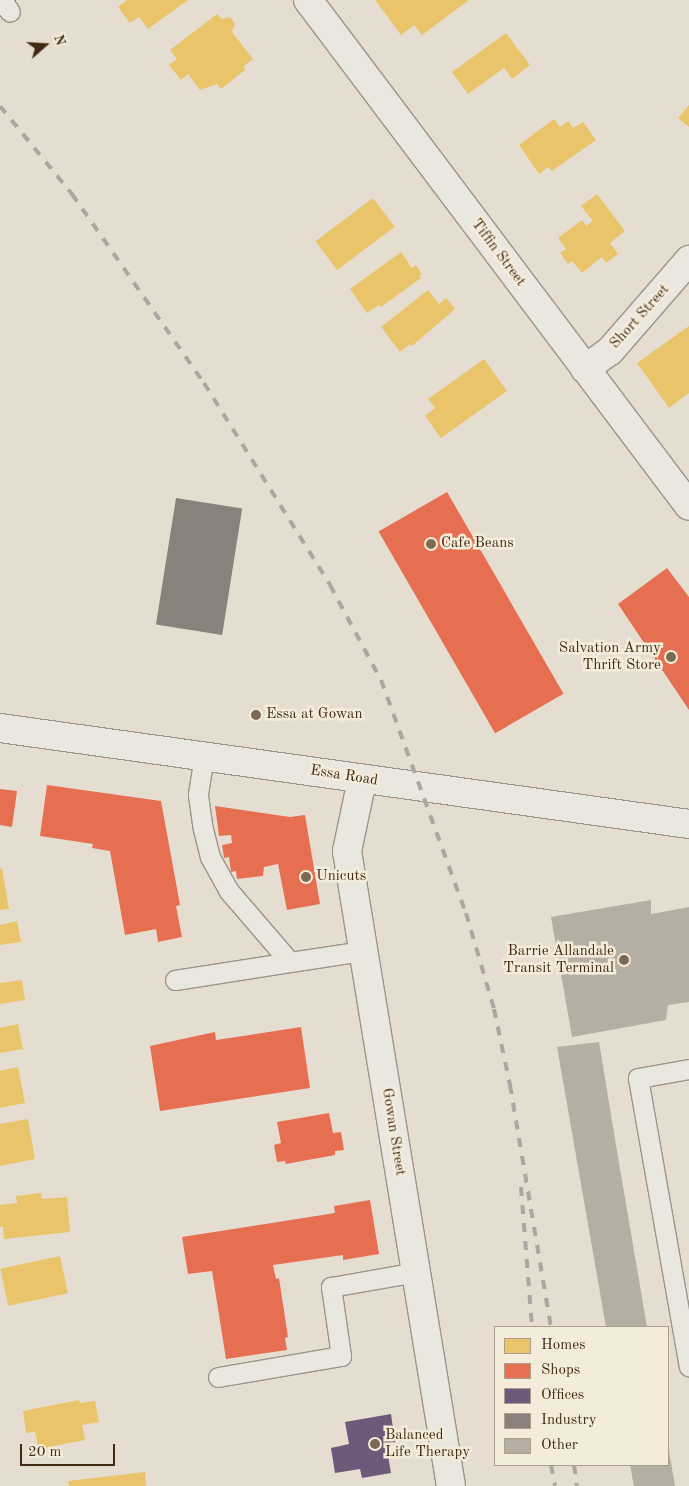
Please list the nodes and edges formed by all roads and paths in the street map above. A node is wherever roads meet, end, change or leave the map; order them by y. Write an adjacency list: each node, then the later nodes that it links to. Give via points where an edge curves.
1 (308, 0): 3 (street, Tiffin Street)
2 (689, 260): 3 (street, Short Street, via 610,351)
3 (585, 369): 4 (street, Tiffin Street)
4 (689, 506)
5 (0, 728): 6 (street, Essa Road)
6 (204, 756): 7 (street, Essa Road); 10 (lane, via 198,796 210,857 228,890)
7 (362, 780): 8 (street, Essa Road); 9 (street, Gowan Street, via 347,851)
8 (689, 824)
9 (363, 951): 10 (lane); 13 (street, Gowan Street)
10 (290, 962): 11 (lane)
11 (175, 980)
12 (689, 1069): 14 (lane, via 638,1078)
13 (416, 1272): 15 (lane, via 331,1287 341,1356); 16 (street, Gowan Street)
14 (689, 1367)
15 (218, 1377)
16 (451, 1486)

